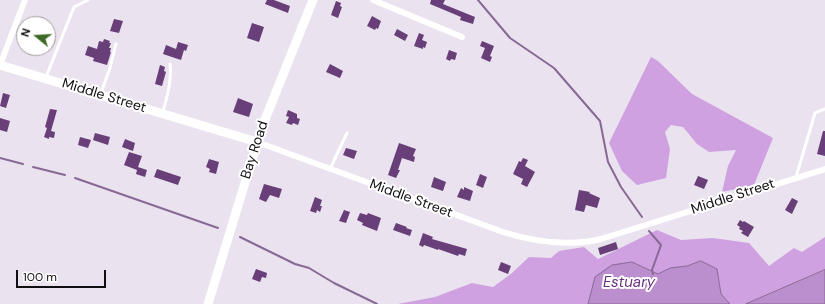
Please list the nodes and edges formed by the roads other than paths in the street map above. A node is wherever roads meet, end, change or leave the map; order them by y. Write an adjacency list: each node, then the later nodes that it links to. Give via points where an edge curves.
1 (25, 0): 7 (street)
2 (88, 0): 9 (lane, via 74,7)
3 (314, 0): 14 (main road, Bay Road)
4 (373, 0): 5 (street)
5 (462, 37)
6 (116, 44): 10 (lane)
7 (0, 64): 9 (main road, Middle Street)
8 (170, 64): 12 (lane, via 172,75)
9 (45, 78): 10 (main road, Middle Street)
10 (101, 95): 12 (main road, Middle Street)
11 (825, 109): 17 (lane, via 815,112)
12 (163, 114): 14 (main road, Middle Street)
13 (347, 133): 15 (lane)
14 (257, 142): 15 (street, Middle Street); 18 (main road, Bay Road)
15 (330, 169): 17 (street, Middle Street, via 503,232 533,240 565,244 601,239)
16 (825, 169): 17 (street, Middle Street)
17 (796, 177)
18 (208, 304)

